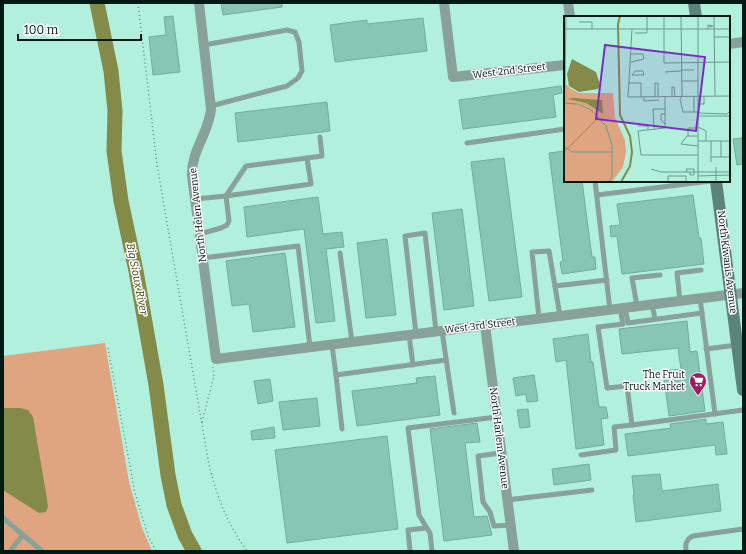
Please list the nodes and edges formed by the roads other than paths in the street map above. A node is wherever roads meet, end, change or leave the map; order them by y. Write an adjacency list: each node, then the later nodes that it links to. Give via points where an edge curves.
1 (199, 3): 9 (street, North Helen Avenue)
2 (444, 3): 10 (street, West 2nd Street, via 453,78)
3 (568, 3): 5 (street)
4 (694, 3): 6 (main road)
5 (570, 16)
6 (696, 16)
7 (743, 42): 8 (street)
8 (730, 44)
9 (204, 45): 11 (street, North Helen Avenue); 11 (lane, via 287,30 295,32 299,42 302,70 298,78 287,86)
10 (564, 65)
11 (211, 106): 21 (street, North Helen Avenue, via 208,126 192,168)
12 (564, 129): 14 (lane)
13 (320, 137): 15 (lane, via 322,156)
14 (467, 142)
15 (307, 158): 20 (lane, via 246,166); 20 (lane, via 311,184)
16 (595, 182): 19 (lane)
17 (703, 182): 19 (lane)
18 (716, 182): 30 (main road, North Kiwanis Avenue)
19 (597, 195): 27 (lane)
20 (226, 196): 21 (lane); 22 (lane, via 227,225)
21 (195, 199): 22 (street, North Helen Avenue)
22 (200, 234): 24 (street, North Helen Avenue)
23 (340, 253): 43 (lane)
24 (203, 258): 45 (lane, via 298,246); 48 (street, North Helen Avenue)
25 (702, 270): 32 (lane, via 677,273)
26 (660, 275): 34 (lane, via 632,278)
27 (607, 280): 28 (lane); 35 (lane)
28 (555, 286): 37 (lane); 38 (lane, via 549,251 532,252)
29 (743, 293): 30 (street, West 3rd Street)
30 (731, 295): 31 (street, West 3rd Street); 47 (main road, North Kiwanis Avenue)
31 (700, 298): 32 (street, West 3rd Street); 36 (lane)
32 (680, 301): 33 (street, West 3rd Street)
33 (652, 304): 34 (street, West 3rd Street); 39 (lane)
34 (637, 306): 35 (street, West 3rd Street)
35 (619, 309): 37 (street, West 3rd Street); 39 (lane, via 628,323); 57 (lane, via 622,324 598,327 607,388 627,386)
36 (702, 313): 39 (lane); 46 (lane)
37 (560, 316): 38 (street, West 3rd Street)
38 (539, 318): 40 (street, West 3rd Street)
39 (655, 319)
40 (485, 325): 41 (street, West 3rd Street); 56 (street, North Harlem Avenue)
41 (439, 331): 42 (street, West 3rd Street); 42 (lane, via 425,233 405,236); 49 (lane)
42 (413, 334): 43 (street, West 3rd Street); 50 (lane)
43 (352, 342): 44 (street, West 3rd Street)
44 (332, 345): 45 (street, West 3rd Street); 51 (lane)
45 (310, 347): 48 (street, West 3rd Street)
46 (706, 349): 47 (lane); 55 (lane)
47 (739, 349): 52 (main road, North Kiwanis Avenue)
48 (216, 360)
49 (446, 360): 50 (lane); 54 (lane)
50 (413, 365): 51 (lane)
51 (336, 375): 58 (lane)
52 (743, 390)
53 (743, 410): 55 (lane)
54 (454, 413)
55 (715, 414): 57 (lane)
56 (497, 417): 59 (street, North Harlem Avenue); 65 (lane, via 408,428 419,515)
57 (632, 425): 60 (lane, via 614,427 616,450)
58 (342, 429)
59 (501, 453): 62 (street, North Harlem Avenue); 64 (lane, via 478,456 483,502 490,512 494,526)
60 (581, 455)
61 (592, 490): 62 (lane)
62 (507, 500): 64 (street, North Harlem Avenue)
63 (3, 518): 67 (lane)
64 (510, 525): 72 (street, North Harlem Avenue)
65 (426, 528): 70 (lane, via 408,530); 71 (lane, via 430,533)
66 (743, 529): 73 (lane, via 693,536 686,542)
67 (23, 535): 68 (lane); 69 (lane)
68 (10, 551)
69 (42, 551)
70 (410, 551)
71 (432, 551)
72 (514, 551)
73 (686, 551)

